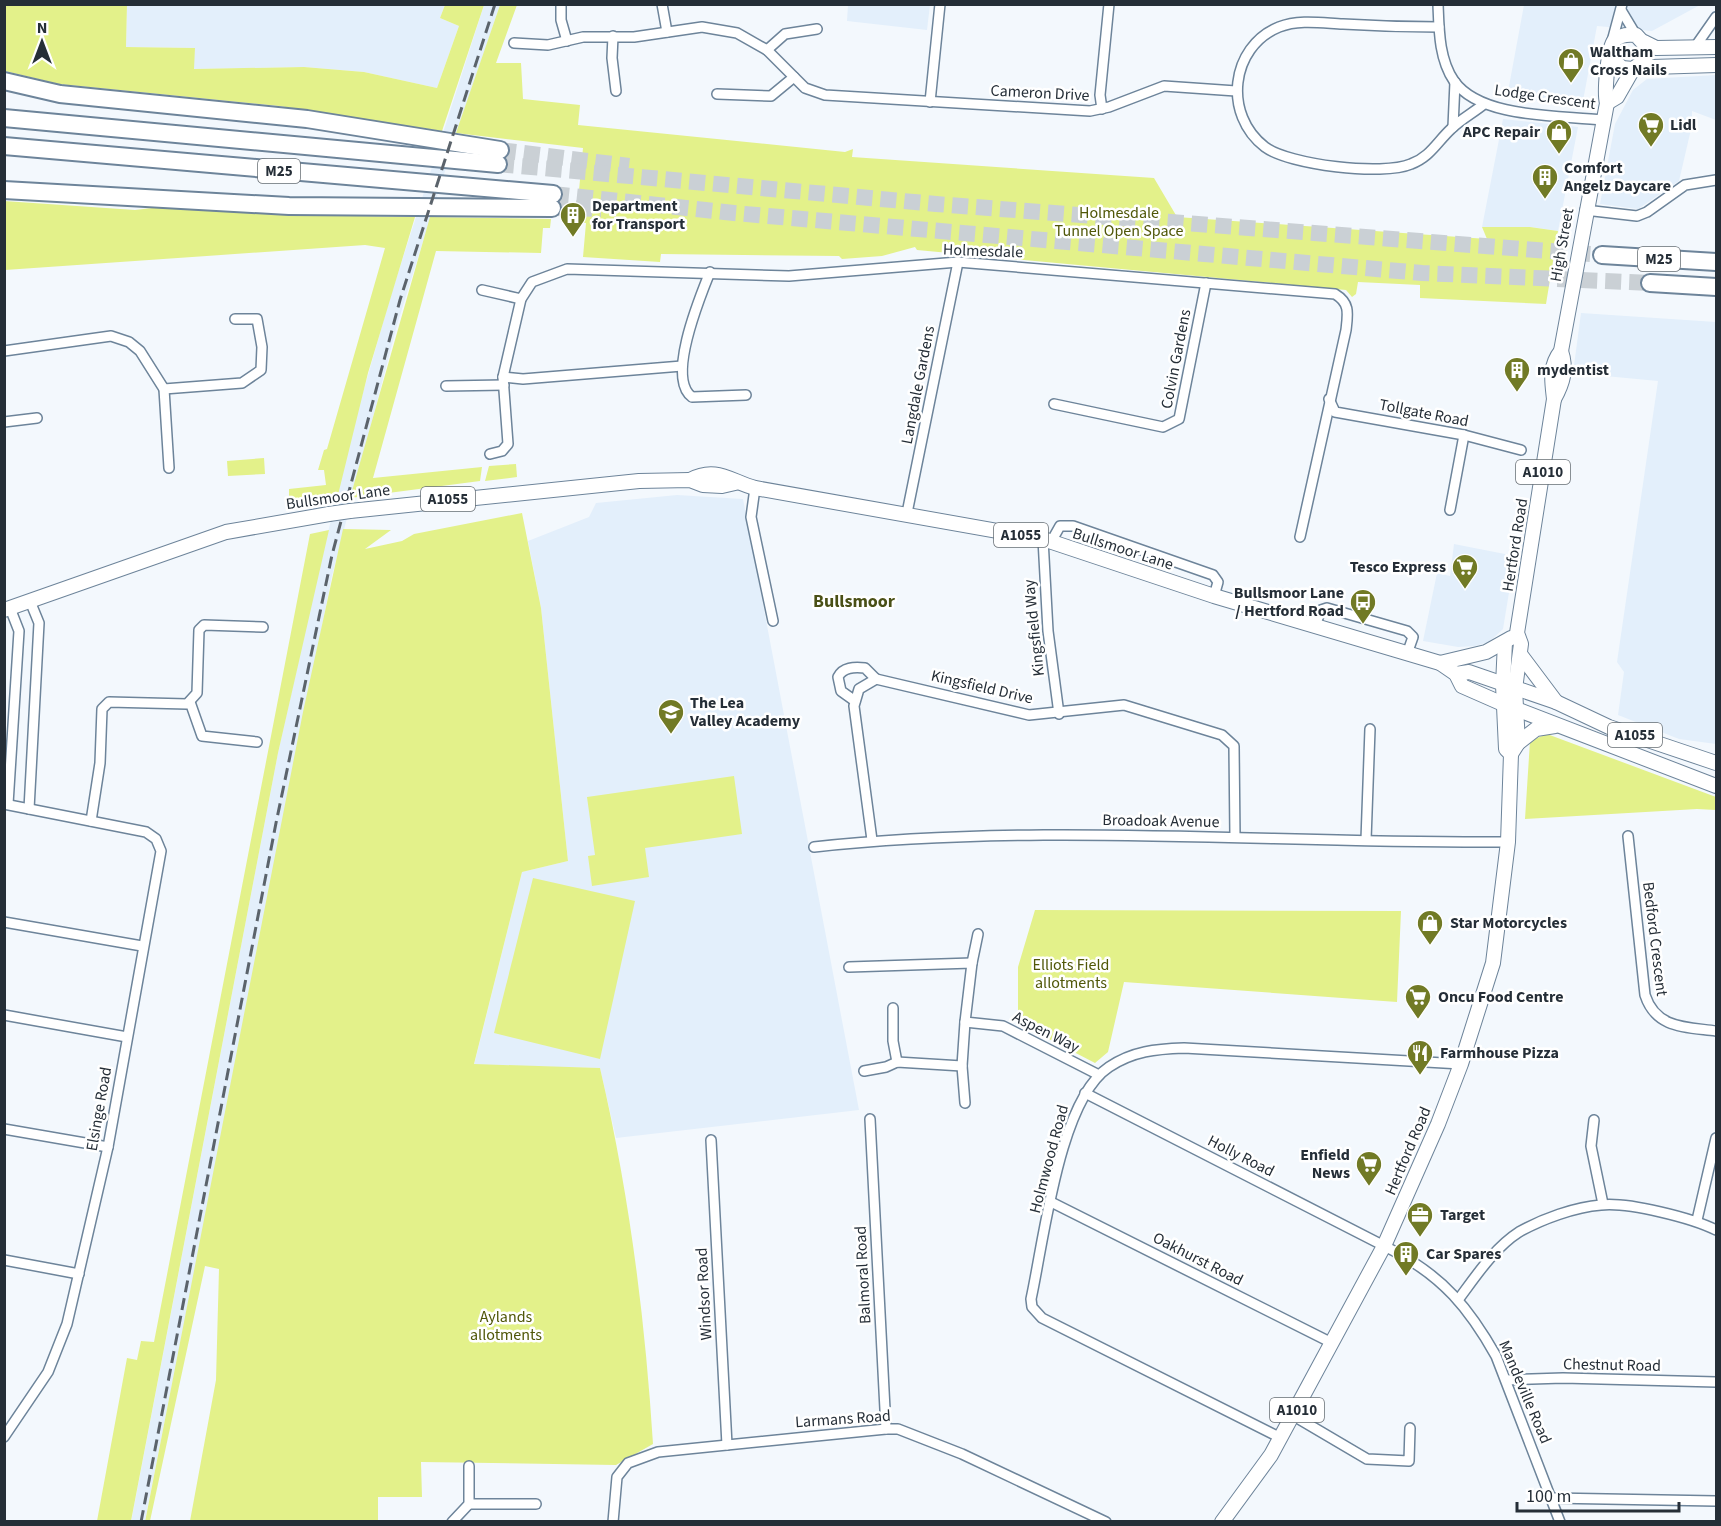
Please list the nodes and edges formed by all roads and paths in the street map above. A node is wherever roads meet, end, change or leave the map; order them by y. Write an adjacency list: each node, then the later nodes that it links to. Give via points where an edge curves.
1 (561, 4): 13 (street)
2 (662, 4): 10 (street)
3 (940, 4): 27 (street)
4 (1109, 4): 30 (street)
5 (1438, 4): 8 (street)
6 (1621, 7): 12 (street, High Street); 18 (street, High Street)
7 (1716, 17): 15 (street)
8 (1439, 27): 23 (street, via 1445,63); 25 (street, Lodge Crescent, via 1311,23 1281,27 1264,35 1247,55)
9 (817, 29): 17 (street, via 786,34)
10 (667, 32): 11 (street, Cameron Drive); 17 (street, Cameron Drive, via 714,27 745,36)
11 (613, 36): 13 (street, Cameron Drive); 24 (street)
12 (1640, 38): 15 (main road, via 1656,48); 18 (main road, via 1623,35); 20 (main road, via 1646,55)
13 (567, 41): 14 (street, Cameron Drive, via 539,46)
14 (514, 43)
15 (1695, 47): 16 (main road)
16 (1716, 47)
17 (767, 50): 21 (street, Cameron Drive)
18 (1611, 52): 20 (main road, via 1622,68); 28 (main road, High Street / A1010, via 1604,92)
19 (1716, 65): 20 (main road)
20 (1637, 66): 28 (main road, High Street / A1010, via 1617,97)
21 (794, 77): 26 (street, via 771,96); 27 (street, Cameron Drive, via 812,92)
22 (4, 81): 31 (highway, M25, via 60,94 307,119 499,157)
23 (1455, 82): 29 (street, Lodge Crescent); 33 (street)
24 (616, 91)
25 (1236, 91): 30 (street, Cameron Drive, via 1164,86); 33 (street, Lodge Crescent, via 1244,121 1259,142 1280,156 1299,161 1396,169 1429,154)
26 (717, 94)
27 (930, 102): 30 (street, Cameron Drive)
28 (1607, 103): 32 (main road, High Street / A1010)
29 (1484, 104): 32 (street, Lodge Crescent); 33 (street, Lodge Crescent)
30 (1102, 109)
31 (4, 118)
32 (1602, 120): 37 (main road, High Street / A1010)
33 (1453, 127)
34 (4, 146): 36 (highway, M25, via 552,201 289,206)
35 (1716, 180): 37 (street, via 1685,185 1637,216)
36 (4, 190)
37 (1585, 210): 48 (main road, High Street / A1010)
38 (1602, 255): 40 (highway, M25)
39 (958, 262): 41 (street, Holmesdale, via 789,276); 42 (street, Holmesdale); 65 (street, Langdale Gardens)
40 (1716, 262)
41 (710, 272): 46 (street, Holmesdale, via 567,269 532,282); 50 (street, via 694,314)
42 (1206, 283): 55 (street, Holmesdale, via 1335,294 1343,299 1348,309 1346,330); 56 (street, Colvin Gardens, via 1179,419 1163,427)
43 (1650, 283): 44 (highway, M25)
44 (1716, 287)
45 (482, 290): 46 (street)
46 (521, 299): 51 (street)
47 (235, 319): 53 (street, via 257,319 261,370 242,383)
48 (1566, 322): 74 (main road, Hertford Road / A1010, via 1561,351 1553,361 1554,399)
49 (4, 351): 53 (street, via 111,336 122,338 140,351)
50 (682, 366): 51 (street); 54 (street, via 685,389 692,397)
51 (504, 381): 52 (street); 61 (street, via 508,444 502,451)
52 (446, 386)
53 (164, 389): 62 (street)
54 (746, 395)
55 (1329, 399): 59 (street, Tollgate Road, via 1335,411); 66 (street, Holmesdale)
56 (1054, 405)
57 (37, 418): 58 (street)
58 (4, 422)
59 (1464, 435): 60 (street, Tollgate Road); 64 (street)
60 (1521, 450)
61 (490, 454)
62 (169, 468)
63 (755, 488): 65 (main road, Bullsmoor Lane / A1055); 69 (main road, Bullsmoor Lane / A1055, bridge, via 735,483 711,486 690,480 576,486 329,514 226,532); 71 (street, via 751,517)
64 (1450, 510)
65 (907, 513): 67 (main road, Bullsmoor Lane / A1055)
66 (1300, 537)
67 (1047, 541): 68 (main road, Bullsmoor Lane / A1055); 68 (street, via 1060,526 1073,526 1213,575 1218,582); 87 (street, Kingsfield Way, via 1048,632)
68 (1214, 596): 72 (main road, Bullsmoor Lane / A1055)
69 (30, 601): 70 (main road, Bullsmoor Lane / A1055); 95 (street, via 39,623)
70 (7, 609): 94 (street, via 19,631)
71 (773, 621)
72 (1315, 626): 76 (main road, Bullsmoor Lane / A1055); 76 (street, via 1321,609 1328,608 1407,631 1413,637)
73 (263, 627): 83 (street, via 204,625 200,630 197,693)
74 (1517, 633): 75 (main road); 77 (main road, Hertford Road / A1010)
75 (1505, 642): 78 (main road, via 1486,652); 81 (main road, Hertford Road / A1010)
76 (1407, 654): 78 (main road, Bullsmoor Lane / A1055)
77 (1520, 654): 81 (main road, Hertford Road / A1010); 84 (main road, A1010)
78 (1440, 663): 79 (main road, Bullsmoor Lane / A1055)
79 (1456, 674): 81 (main road, Bullsmoor Lane / A1055, via 1469,672); 85 (main road, Bullsmoor Lane / A1055, via 1462,686)
80 (876, 679): 82 (street, via 859,689); 82 (street, Kingsfield Drive, via 865,668 841,672 838,684); 87 (street, Kingsfield Drive, via 1029,715)
81 (1509, 687): 84 (main road, A1055); 85 (main road, Hertford Road / A1010); 86 (main road, Hertford Road / A1010)
82 (855, 701): 99 (street, Kingsfield Drive)
83 (190, 702): 90 (street, via 202,736); 96 (street, via 109,702 102,709 100,763)
84 (1556, 702): 92 (main road, A1055, via 1610,727)
85 (1503, 704): 86 (main road, A1055); 91 (main road, Hertford Road / A1010, via 1506,749)
86 (1517, 708): 88 (main road, A1055); 91 (main road, Hertford Road / A1010)
87 (1059, 714): 98 (street, Kingsfield Drive, via 1124,705 1177,719 1229,739 1234,746)
88 (1555, 726): 91 (main road, via 1536,729); 93 (main road, A1055)
89 (1370, 729): 100 (street)
90 (257, 742)
91 (1514, 749): 101 (main road, Hertford Road / A1010)
92 (1716, 763)
93 (1716, 786)
94 (6, 804): 95 (street)
95 (29, 809): 96 (street)
96 (91, 821): 105 (street, Elsinge Road, via 146,832 156,839 162,851)
97 (1628, 836): 111 (street, Bedford Crescent, via 1645,995 1650,1010 1676,1025)
98 (1235, 837): 99 (street, Broadoak Avenue, via 1050,834); 100 (street, Broadoak Avenue)
99 (872, 840): 102 (street, Broadoak Avenue)
100 (1366, 840): 101 (street, Broadoak Avenue)
101 (1508, 842): 114 (main road, Hertford Road / A1010, via 1491,974)
102 (814, 847)
103 (4, 922): 105 (street)
104 (978, 934): 106 (street)
105 (142, 946): 112 (street, Elsinge Road)
106 (972, 963): 107 (street); 110 (street)
107 (849, 967)
108 (893, 1008): 113 (street, via 892,1041)
109 (4, 1015): 112 (street)
110 (965, 1022): 115 (street); 117 (street, Aspen Way, via 1003,1026)
111 (1716, 1031)
112 (127, 1037): 125 (street, Elsinge Road)
113 (897, 1062): 115 (street); 116 (street)
114 (1461, 1064): 117 (street, Holmwood Road, via 1184,1048 1146,1050 1126,1057); 130 (main road, Hertford Road / A1010)
115 (962, 1066): 119 (street)
116 (864, 1071)
117 (1099, 1076): 118 (street, Holmwood Road)
118 (1085, 1093): 126 (street, Holmwood Road, via 1073,1117); 130 (street, Holly Road)
119 (965, 1103)
120 (870, 1119): 139 (street, Balmoral Road)
121 (1594, 1120): 127 (street, via 1591,1146)
122 (4, 1129): 125 (street)
123 (1716, 1138): 128 (street)
124 (711, 1140): 142 (street, Windsor Road)
125 (108, 1147): 132 (street, Elsinge Road)
126 (1051, 1202): 134 (street, Oakhurst Road); 141 (street, Holmwood Road, via 1030,1299 1042,1318)
127 (1603, 1204): 128 (street); 133 (street, via 1549,1219 1518,1233 1496,1252)
128 (1697, 1220): 129 (street)
129 (1716, 1230)
130 (1384, 1246): 133 (street, Mandeville Road, via 1419,1264); 134 (main road, Hertford Road / A1010)
131 (4, 1260): 132 (street)
132 (79, 1274): 140 (street, Elsinge Road, via 67,1324 48,1372)
133 (1458, 1300): 135 (street, Mandeville Road, via 1481,1330)
134 (1332, 1343): 137 (main road, Hertford Road / A1010)
135 (1506, 1380): 136 (street, Chestnut Road); 144 (street, Mandeville Road)
136 (1716, 1382)
137 (1294, 1416): 138 (street, via 1367,1459 1409,1461); 141 (main road, Hertford Road / A1010)
138 (1410, 1428)
139 (886, 1429): 142 (street, Larmans Road); 150 (street, Larmans Road, via 962,1454)
140 (4, 1437)
141 (1281, 1438): 151 (main road, Hertford Road / A1010)
142 (727, 1445): 149 (street, Larmans Road, via 658,1452 628,1462 617,1477)
143 (469, 1466): 146 (street)
144 (1551, 1498): 145 (street); 152 (street, Mandeville Road)
145 (1716, 1501)
146 (469, 1504): 147 (street); 148 (street)
147 (536, 1504)
148 (452, 1521)
149 (613, 1521)
150 (1106, 1521)
151 (1222, 1521)
152 (1560, 1521)

